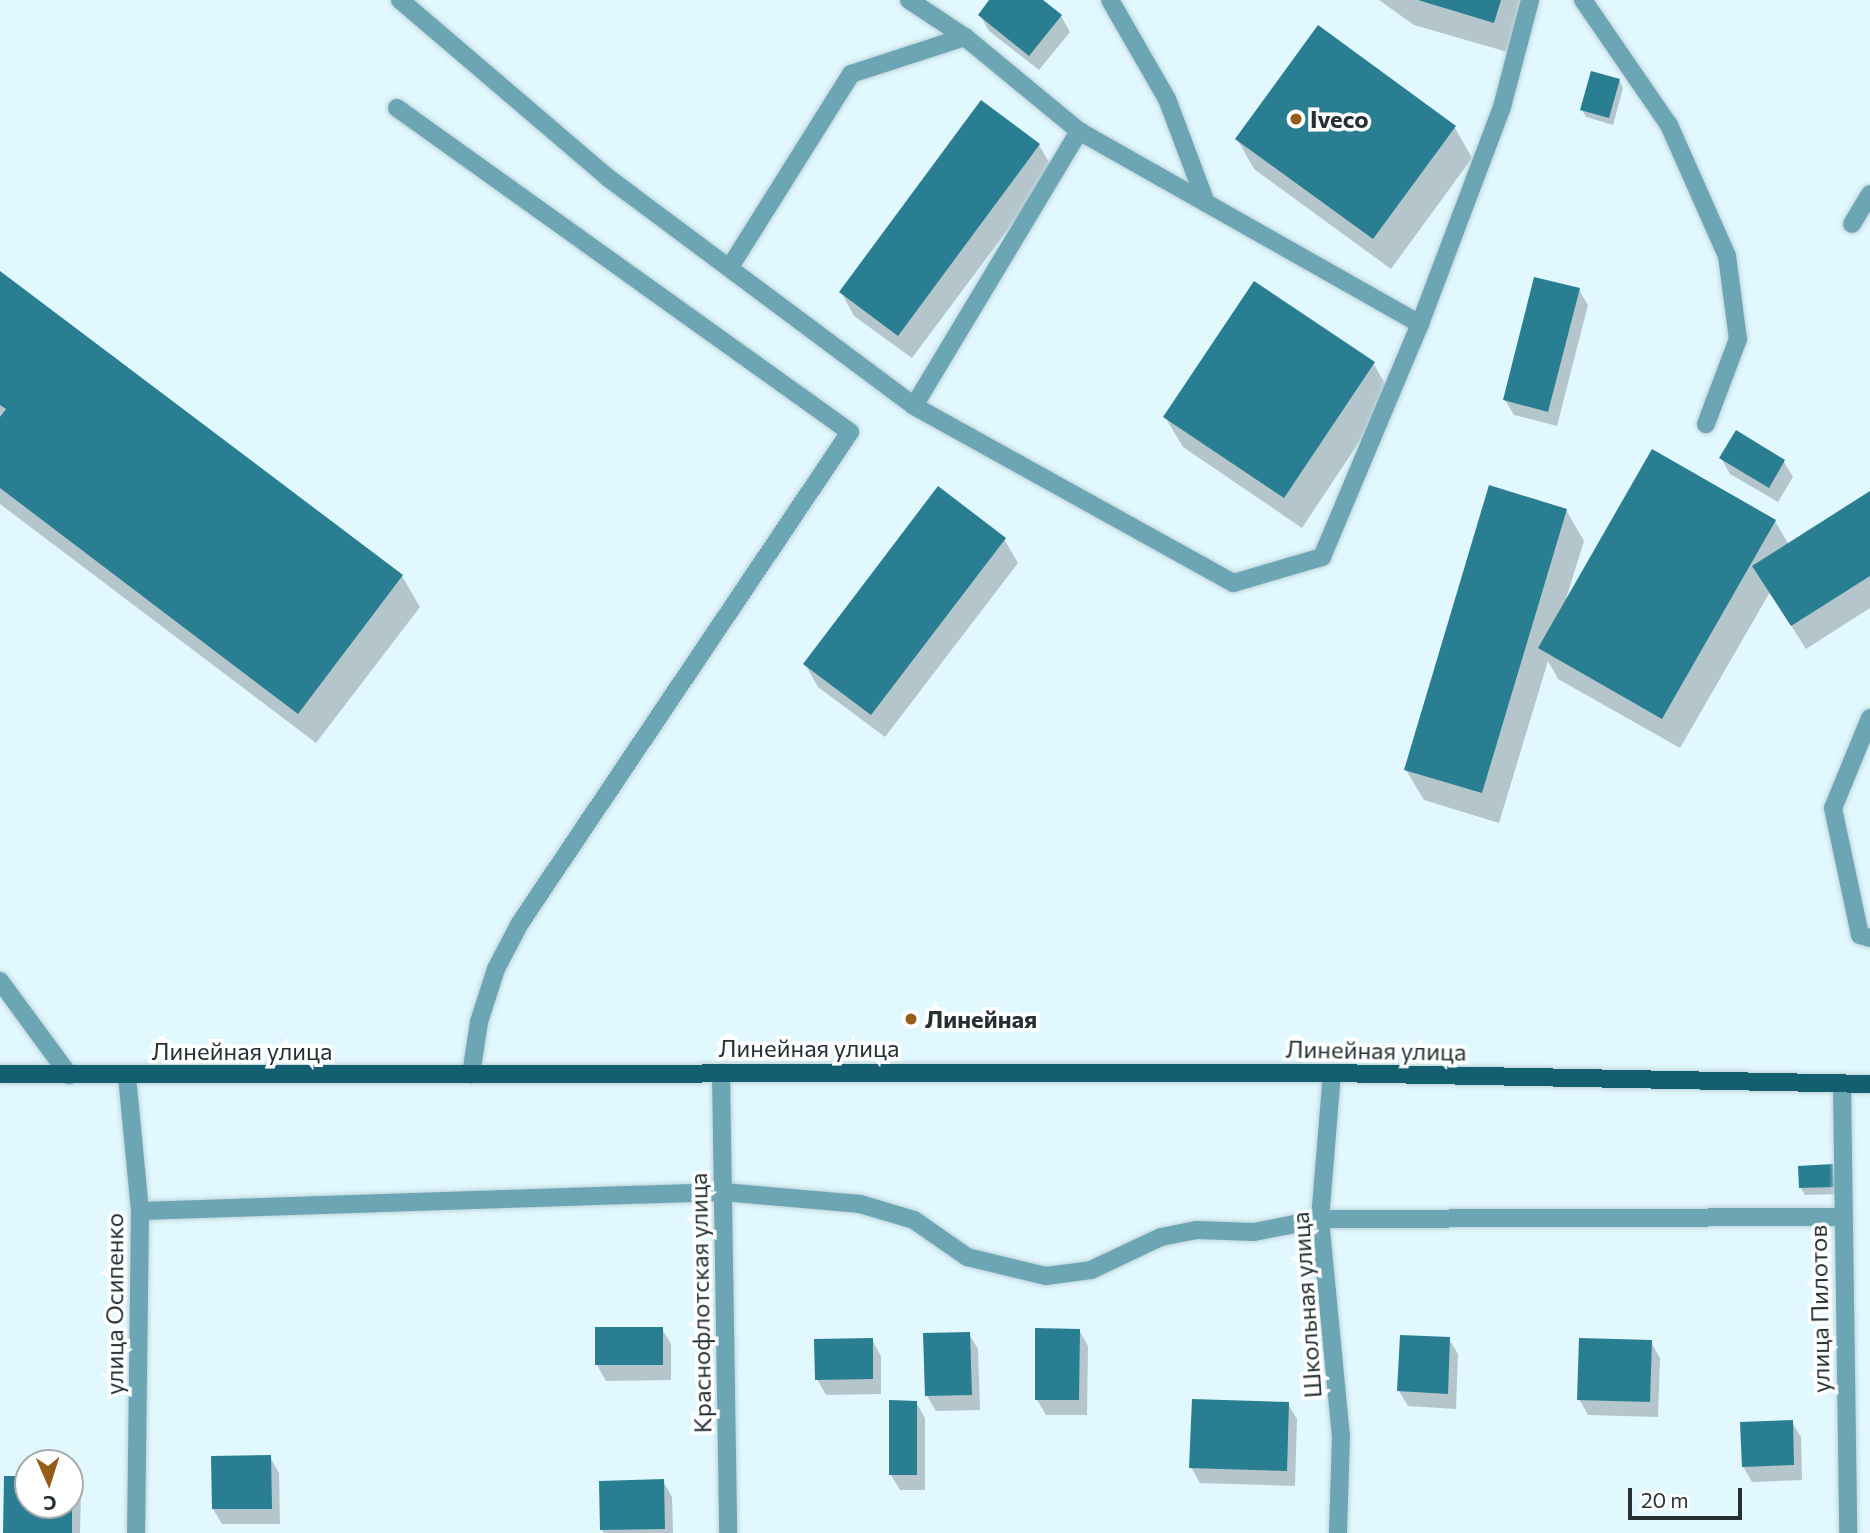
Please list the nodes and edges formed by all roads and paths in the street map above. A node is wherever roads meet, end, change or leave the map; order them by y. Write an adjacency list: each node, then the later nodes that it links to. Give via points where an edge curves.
1 (400, 0): 12 (street, via 607,177)
2 (909, 0): 6 (street)
3 (1111, 0): 10 (street, via 1167,99)
4 (1530, 0): 13 (street, via 1502,107)
5 (1583, 0): 15 (street, via 1669,125 1727,256 1738,339)
6 (965, 37): 8 (street); 12 (street, via 851,74)
7 (397, 108): 22 (street, via 850,432 520,923 496,969 479,1022)
8 (1079, 131): 10 (street); 14 (street)
9 (1870, 194): 11 (street)
10 (1206, 203): 13 (street)
11 (1852, 224)
12 (730, 267): 14 (street)
13 (1420, 324): 14 (street, via 1322,557 1233,583)
14 (914, 406)
15 (1706, 424)
16 (1870, 718): 17 (street, via 1833,808 1860,935)
17 (1870, 938)
18 (0, 981): 23 (street)
19 (721, 1073): 20 (main road, Линейная улица); 22 (main road, Линейная улица); 27 (street, Краснофлотская улица)
20 (1332, 1073): 25 (main road, Линейная улица); 30 (street, Школьная улица)
21 (0, 1074): 23 (main road, Линейная улица)
22 (471, 1074): 24 (main road, Линейная улица)
23 (69, 1075): 24 (main road, Линейная улица)
24 (127, 1076): 28 (street, улица Осипенко)
25 (1842, 1083): 26 (main road, Линейная улица); 29 (street, улица Пилотов)
26 (1870, 1084)
27 (723, 1192): 28 (street); 30 (street, via 860,1204 914,1220 967,1257 1046,1276 1091,1270 1161,1237 1197,1230 1254,1232); 32 (street, Краснофлотская улица)
28 (140, 1212): 31 (street, улица Осипенко)
29 (1841, 1217): 30 (street); 34 (street, улица Пилотов)
30 (1320, 1219): 33 (street, Школьная улица, via 1341,1436)
31 (136, 1533)
32 (728, 1533)
33 (1338, 1533)
34 (1848, 1533)

